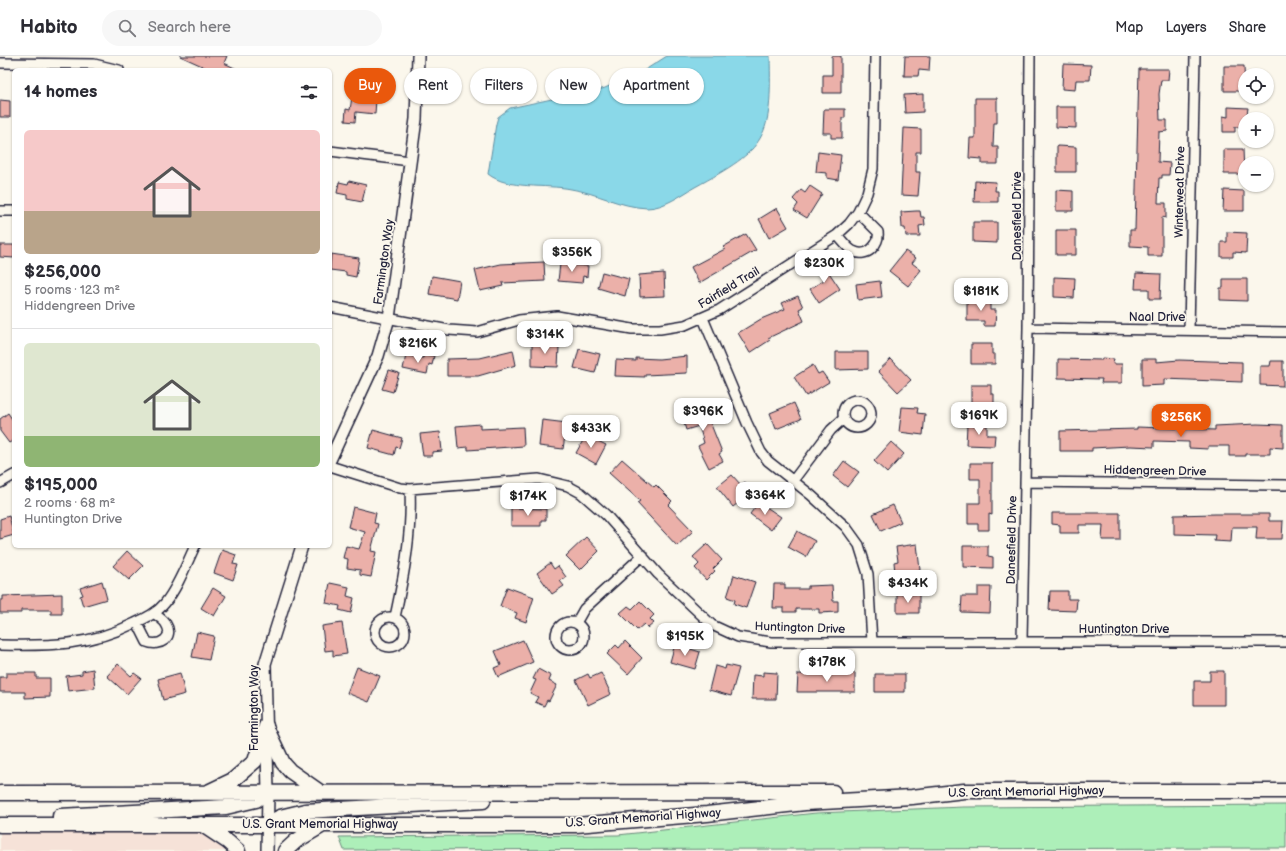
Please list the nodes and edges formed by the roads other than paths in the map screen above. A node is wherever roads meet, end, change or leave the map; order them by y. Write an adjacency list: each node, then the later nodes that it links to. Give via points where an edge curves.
1 (418, 56): 8 (street, Farmington Way, via 416,119)
2 (875, 56): 11 (street, Fairfield Trail, via 873,169 867,193)
3 (1030, 56): 16 (street, Danesfield Drive)
4 (1195, 56): 17 (street, Winterweat Drive)
5 (0, 63): 6 (street, via 94,64)
6 (111, 68)
7 (332, 151): 8 (street)
8 (410, 161): 14 (street, Farmington Way)
9 (0, 211): 10 (street)
10 (12, 211)
11 (858, 212): 12 (street, Fairfield Trail); 12 (street, via 878,232 876,245 868,251 853,251)
12 (837, 235): 15 (street, Fairfield Trail)
13 (332, 306): 14 (street, Fairfield Trail)
14 (389, 318): 15 (street, Fairfield Trail, via 449,330 477,332 519,320 557,316 647,330 685,325); 20 (street, Farmington Way, via 378,356)
15 (703, 318): 23 (street, via 761,452)
16 (1028, 328): 17 (street, Naal Drive); 24 (street, Danesfield Drive)
17 (1189, 329): 18 (street, Naal Drive)
18 (1286, 332)
19 (843, 419): 23 (street, via 831,430)
20 (332, 456)
21 (332, 467): 27 (street, Huntington Drive)
22 (12, 476): 25 (street)
23 (792, 482): 36 (street, via 811,495 846,527 859,545 868,574)
24 (1025, 482): 26 (street, Hiddengreen Drive); 35 (street, Danesfield Drive)
25 (0, 483)
26 (1286, 485)
27 (410, 489): 30 (street, Huntington Drive, via 539,479 553,481 581,493 606,515); 32 (street, via 407,562)
28 (194, 548): 31 (street, via 165,603)
29 (301, 548): 39 (street, Farmington Way, via 265,664)
30 (643, 555): 34 (street, via 584,609); 36 (street, Huntington Drive, via 658,574 701,615 724,632 771,642)
31 (154, 613): 33 (street); 33 (street, via 166,624 168,631 167,638 161,643 154,645 147,642)
32 (395, 618)
33 (137, 622): 38 (street, via 114,633 78,643)
34 (576, 623)
35 (1022, 641): 36 (street, Huntington Drive); 37 (street, Huntington Drive)
36 (872, 642)
37 (1286, 642)
38 (0, 645)
39 (266, 726): 42 (street, Farmington Way); 43 (main road, via 283,763); 46 (main road, via 255,761 233,780)
40 (964, 791): 41 (main road, U.S. Grant Memorial Highway); 44 (main road, U.S. Grant Memorial Highway); 50 (main road, U.S. Grant Memorial Highway, via 576,825)
41 (1286, 791)
42 (268, 792): 43 (main road, U.S. Grant Memorial Highway); 46 (main road, U.S. Grant Memorial Highway); 48 (street, Farmington Way); 49 (main road, via 256,800 226,807 42,816)
43 (320, 792): 44 (main road, U.S. Grant Memorial Highway)
44 (531, 792): 48 (main road, via 484,801 306,810 280,817)
45 (0, 793): 46 (main road, U.S. Grant Memorial Highway)
46 (204, 793)
47 (201, 824): 48 (main road, U.S. Grant Memorial Highway); 49 (main road, U.S. Grant Memorial Highway); 51 (main road)
48 (267, 824): 50 (main road, U.S. Grant Memorial Highway); 52 (street, Farmington Way)
49 (2, 825)
50 (322, 825): 53 (main road)
51 (238, 851)
52 (267, 851)
53 (285, 851)

